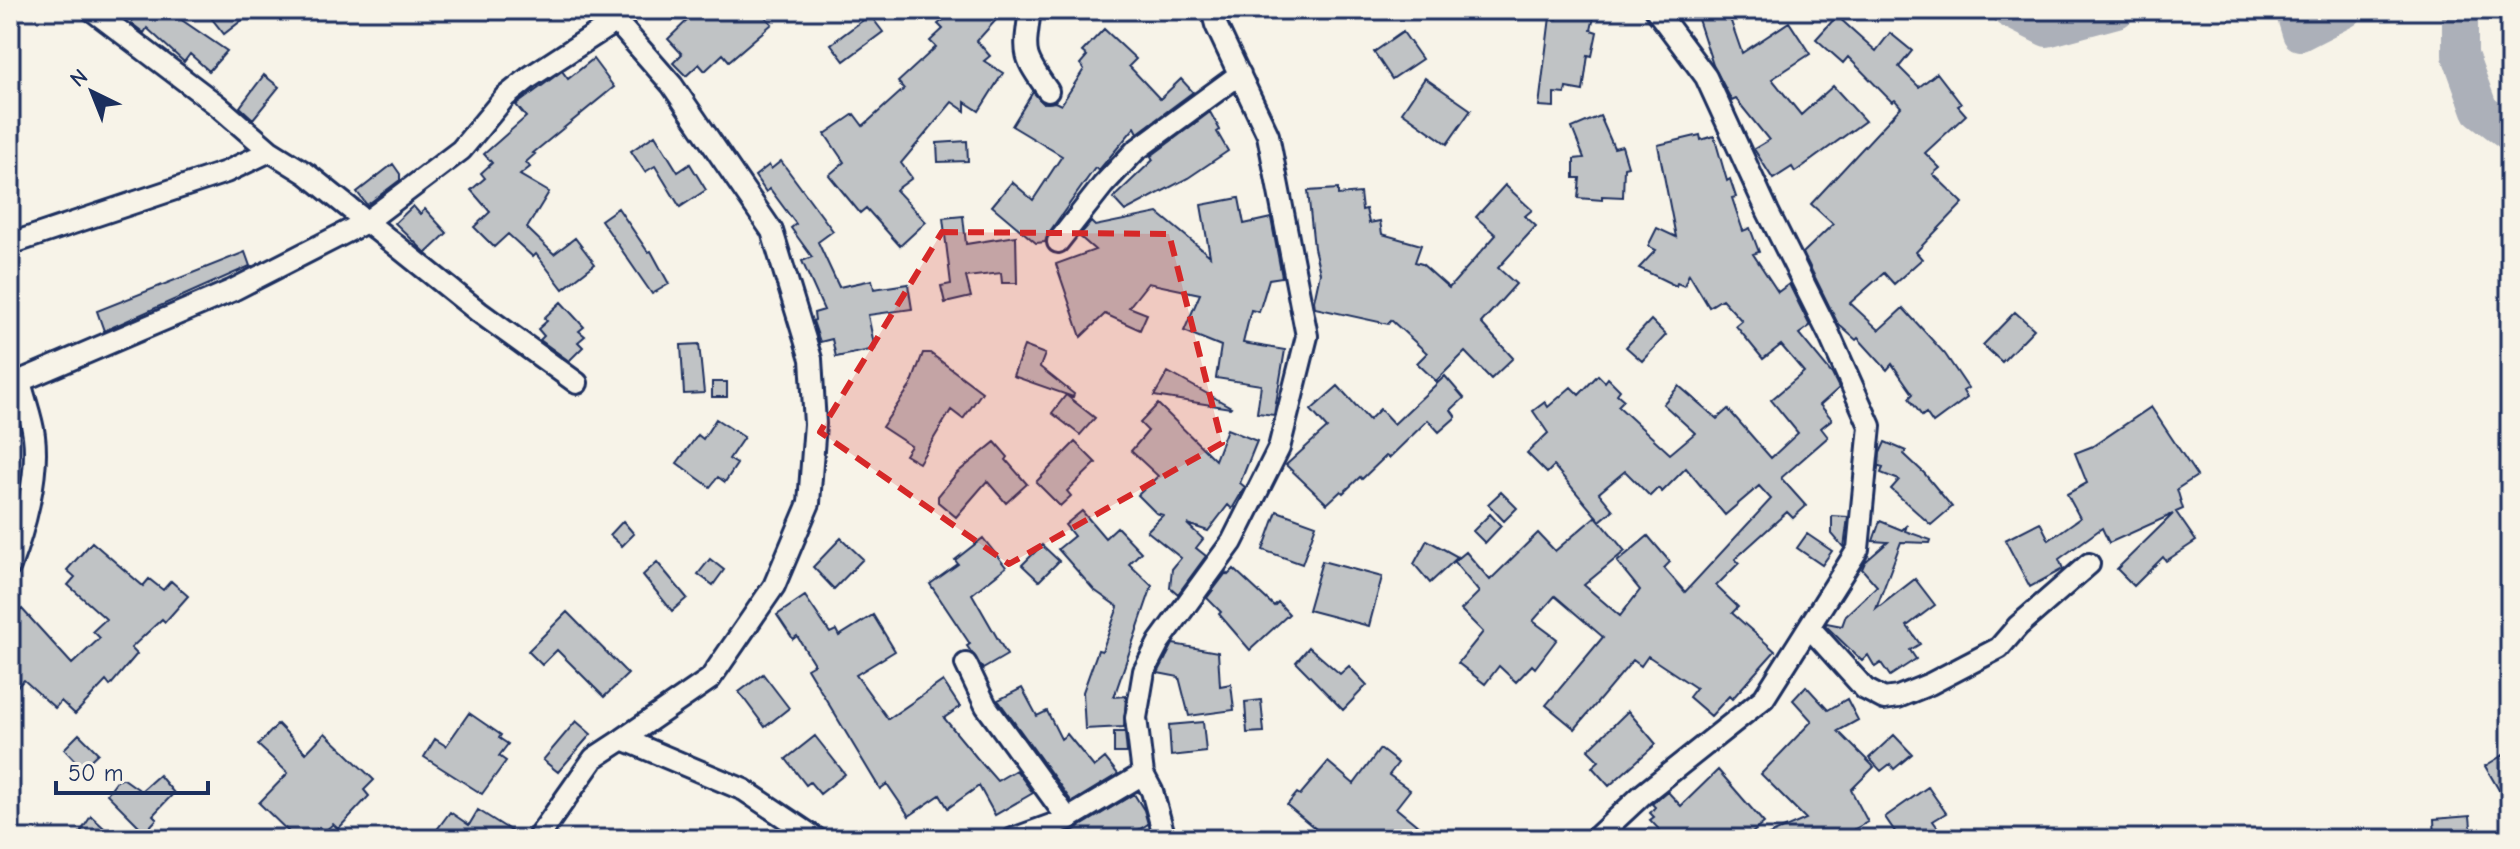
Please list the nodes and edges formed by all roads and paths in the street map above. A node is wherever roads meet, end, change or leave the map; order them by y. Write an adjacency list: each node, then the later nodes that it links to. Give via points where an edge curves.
1 (92, 10): 8 (street)
2 (1030, 10): 7 (street, via 1025,52)
3 (1212, 10): 6 (street)
4 (1656, 10): 16 (street, via 1706,77 1870,426 1858,549)
5 (623, 16): 9 (street, via 505,97 461,150); 18 (street, via 772,231 811,359 815,424 809,503 774,586 710,679)
6 (1240, 74): 10 (street, via 1135,151); 19 (street, via 1268,135 1307,336 1279,448 1232,542 1144,671 1136,718)
7 (1048, 91)
8 (270, 151): 9 (street); 11 (street, via 226,172)
9 (366, 222): 12 (street, via 231,291); 13 (street)
10 (1058, 242)
11 (10, 244)
12 (15, 379): 15 (street, via 34,436 34,453 28,510)
13 (577, 383)
14 (2089, 564): 16 (street, via 1999,648 1898,697 1884,699 1865,689)
15 (10, 566)
16 (1809, 627): 25 (street, via 1764,698)
17 (966, 664): 20 (street, via 986,706)
18 (623, 739): 21 (street, via 594,758); 22 (street, via 744,790)
19 (1143, 774): 20 (street); 24 (street)
20 (1068, 819): 23 (street)
21 (537, 839)
22 (817, 839)
23 (1013, 839)
24 (1165, 839)
25 (1595, 839)

